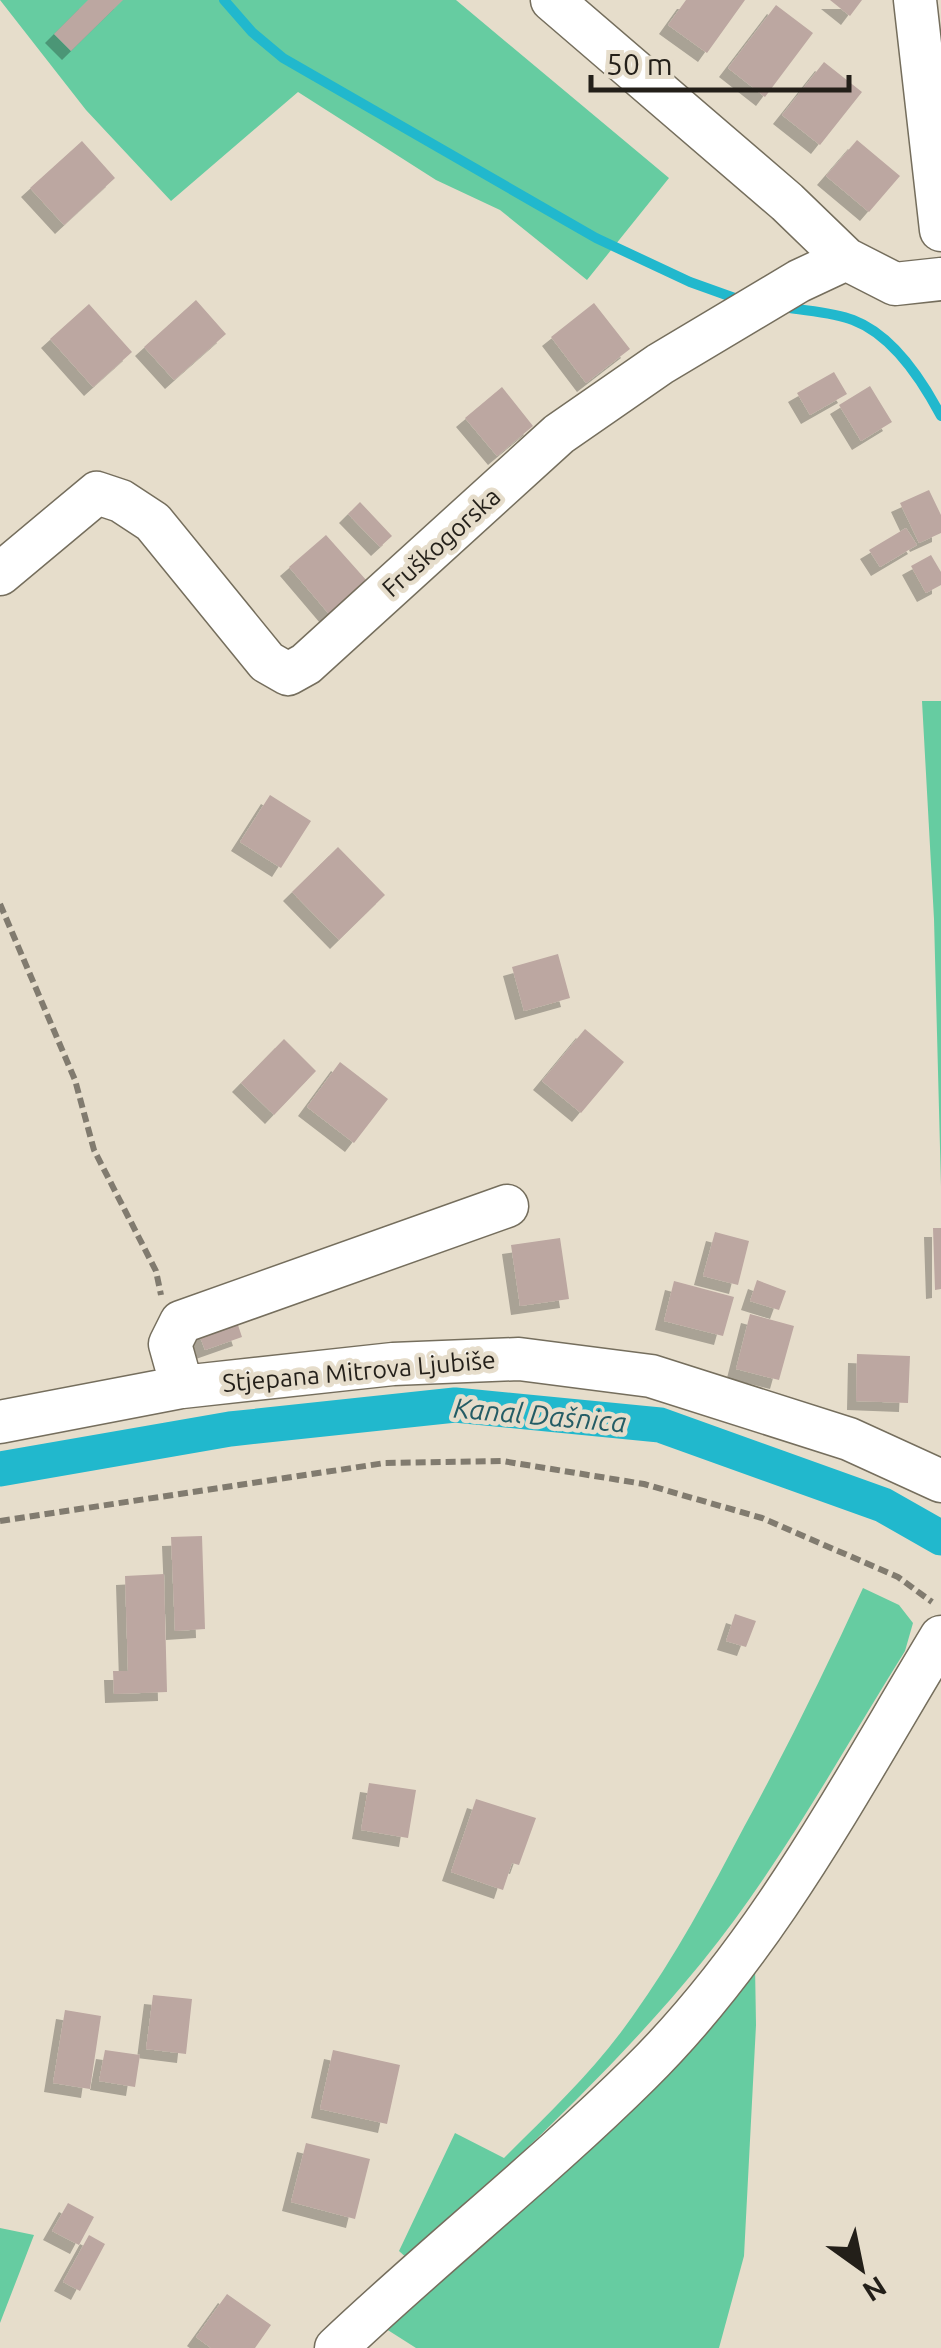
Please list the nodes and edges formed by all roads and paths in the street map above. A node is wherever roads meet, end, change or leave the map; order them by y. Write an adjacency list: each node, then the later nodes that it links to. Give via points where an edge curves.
1 (552, 0): 5 (street)
2 (914, 0): 3 (street)
3 (930, 42): 4 (street)
4 (941, 230)
5 (846, 259): 6 (street, via 895,284); 7 (street, Fruškogorska, via 660,364 560,434 288,674 267,662 153,522 121,501 97,493)
6 (941, 279)
7 (0, 574)
8 (0, 904): 10 (path, via 74,1080 94,1150 156,1271)
9 (507, 1206): 10 (street, via 182,1322)
10 (170, 1344): 11 (street)
11 (182, 1387): 12 (street, Stjepana Mitrova Ljubiše); 13 (street, Stjepana Mitrova Ljubiše, via 519,1358 650,1376 849,1438)
12 (0, 1422)
13 (941, 1480)
14 (0, 1520): 15 (path, via 384,1463 502,1461 644,1484 762,1518 898,1577)
15 (941, 1609)
16 (941, 1636): 17 (street, via 815,1847 729,1971 642,2072)
17 (336, 2348)

